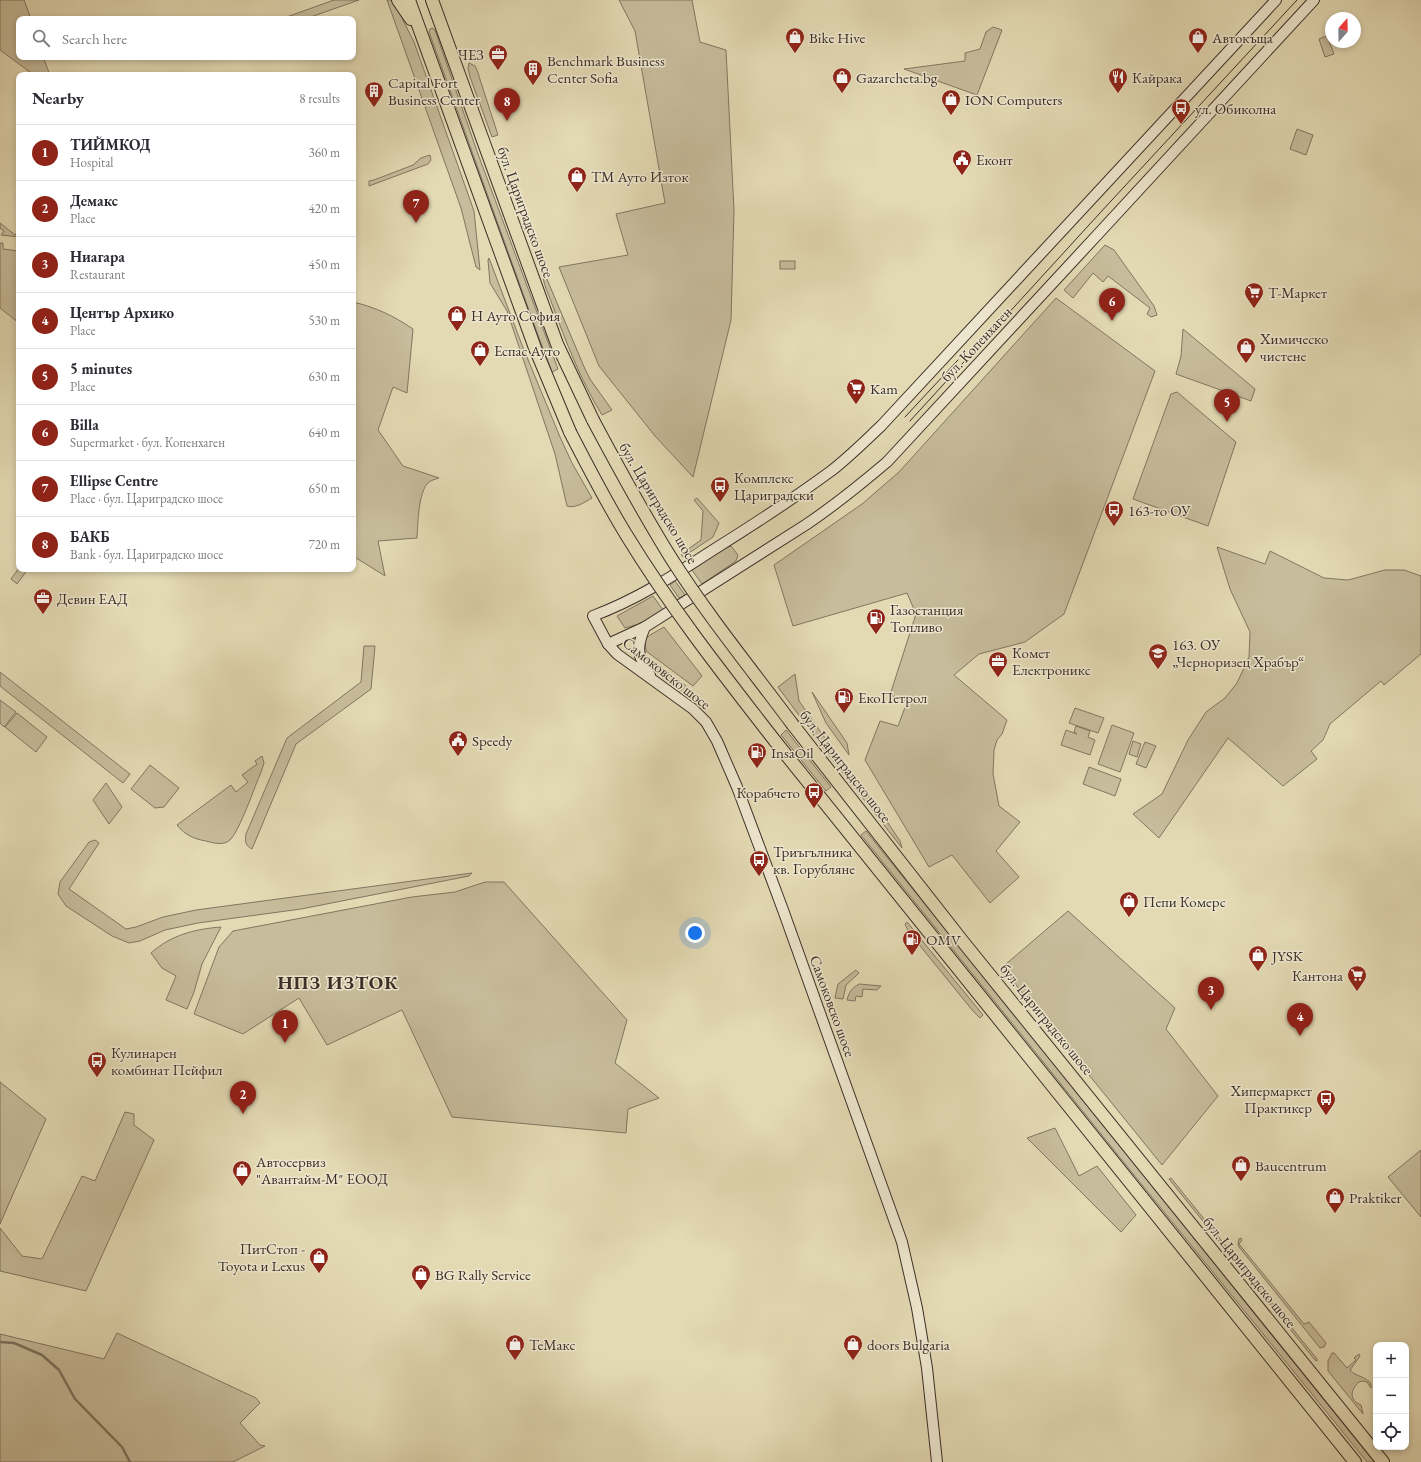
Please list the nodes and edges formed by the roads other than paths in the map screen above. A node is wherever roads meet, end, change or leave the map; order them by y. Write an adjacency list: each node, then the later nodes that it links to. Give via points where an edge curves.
1 (398, 0): 6 (highway)
2 (409, 0): 6 (highway)
3 (432, 0): 13 (highway, бул. Цариградско шосе, bridge, via 557,344 593,420 672,559 793,725 964,943)
4 (1276, 0): 7 (main road, бул. Копенхаген, via 858,448 832,470 730,540 649,590 620,606)
5 (1314, 0): 8 (main road, бул. Копенхаген, via 887,462 830,509)
6 (422, 36): 12 (highway, bridge, via 535,348 570,432 605,499 650,572 699,642 775,741)
7 (593, 616): 9 (main road, Самоковско шосе)
8 (645, 627): 9 (main road, бул. Копенхаген); 10 (main road, via 638,646 639,655)
9 (608, 644): 10 (main road, Самоковско шосе, via 618,655)
10 (654, 682): 11 (main road, Самоковско шосе, via 693,709 706,722 717,741 783,910 902,1242 917,1308)
11 (937, 1462)
12 (1355, 1462)
13 (1383, 1462)

